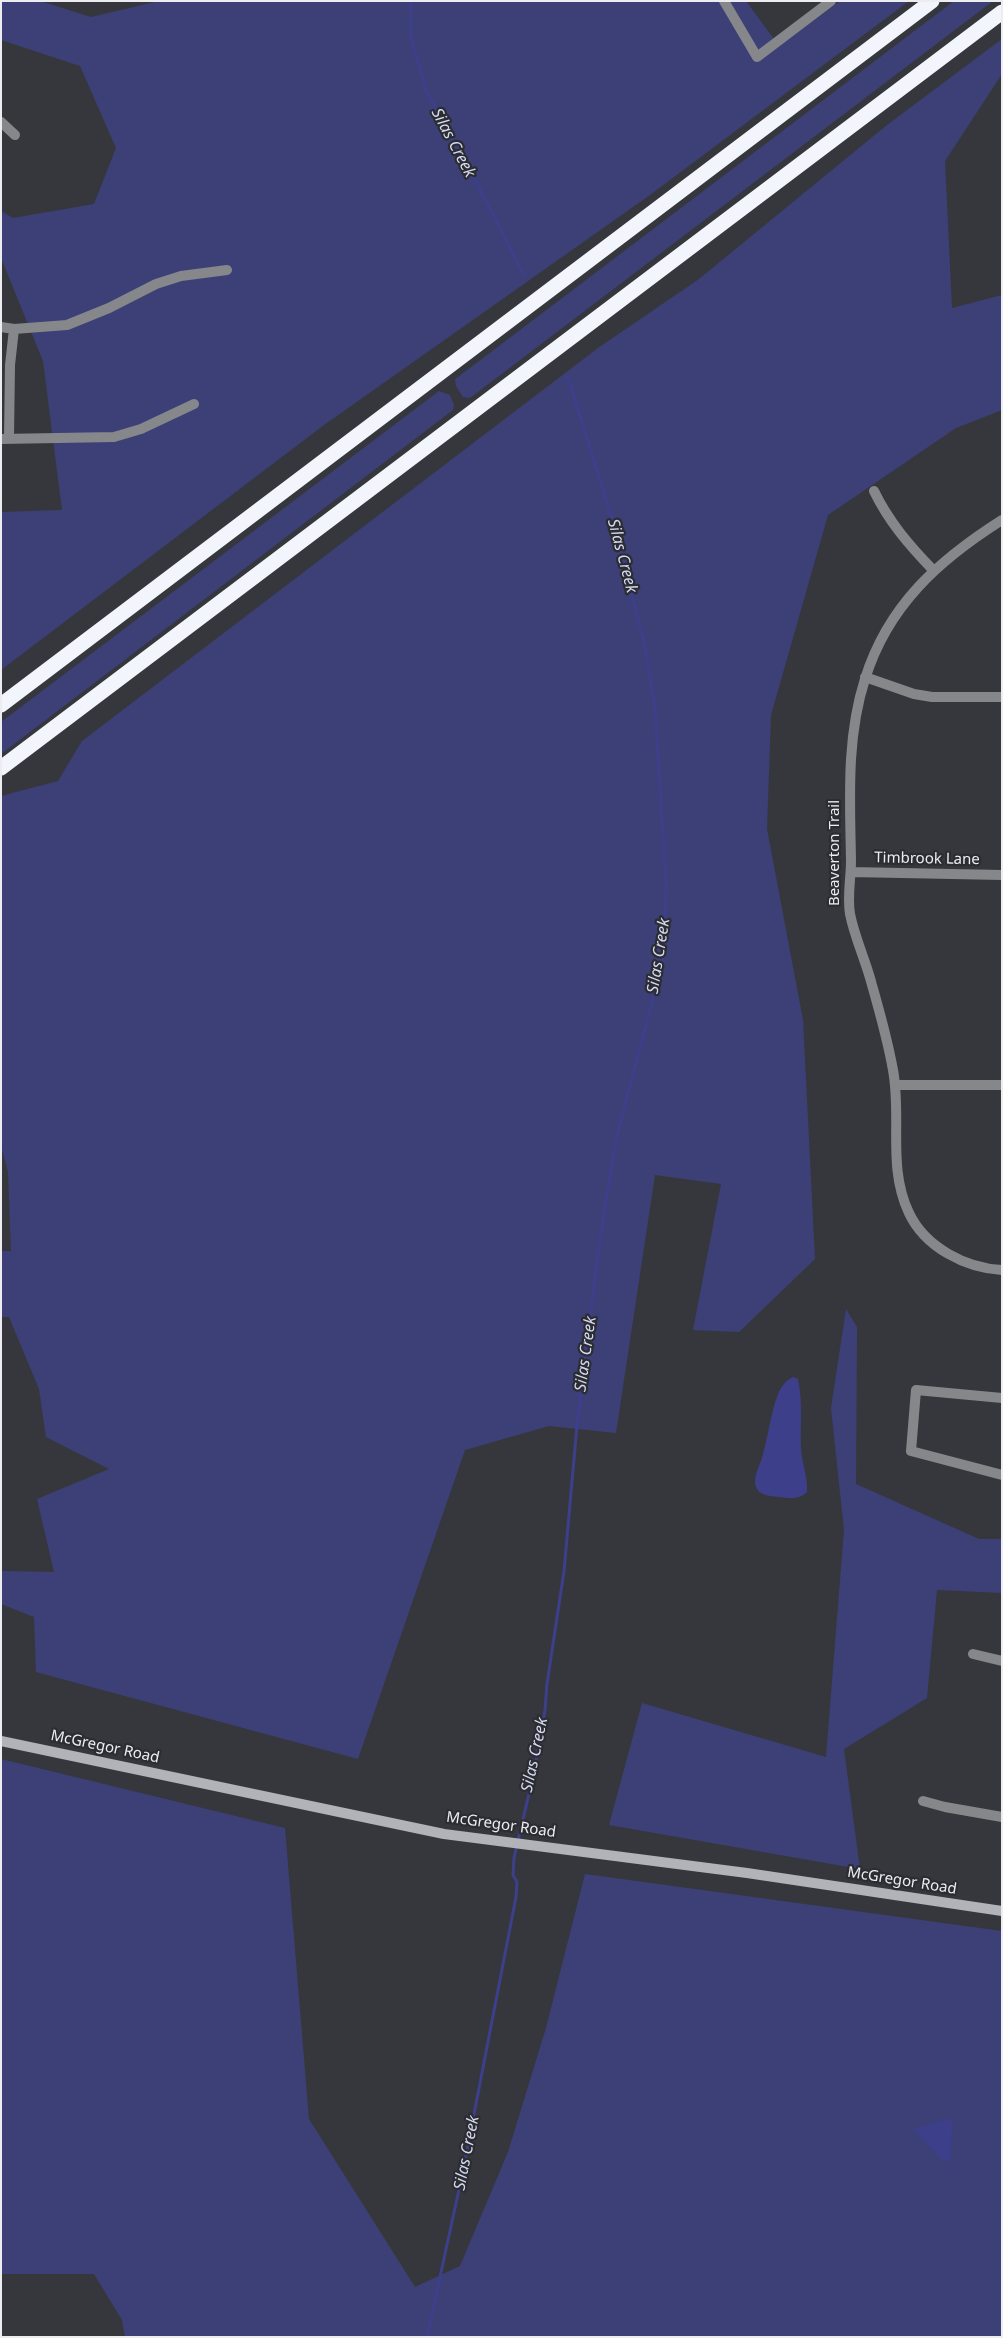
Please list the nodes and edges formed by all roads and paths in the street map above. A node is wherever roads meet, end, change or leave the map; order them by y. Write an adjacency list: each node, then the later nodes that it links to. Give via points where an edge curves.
1 (724, 1): 2 (street, via 757,57)
2 (831, 1)
3 (932, 1): 17 (highway)
4 (1002, 12): 18 (highway)
5 (1, 122): 6 (street)
6 (15, 135)
7 (228, 270): 9 (street, via 181,276 156,284 67,325)
8 (1, 327): 9 (street)
9 (14, 329): 11 (street)
10 (194, 404): 11 (street, via 141,430 114,437)
11 (5, 439)
12 (874, 491): 14 (street, via 907,544)
13 (1002, 520): 14 (street, Beaverton Trail)
14 (933, 570): 15 (street, Beaverton Trail, via 896,615)
15 (865, 677): 16 (street, via 932,697); 19 (street, Beaverton Trail, via 856,709 850,756)
16 (1002, 698)
17 (1, 705)
18 (1, 768)
19 (851, 872): 20 (street, Timbrook Lane); 21 (street, Beaverton Trail, via 850,912 872,983)
20 (1002, 875)
21 (895, 1085): 22 (street); 23 (street, Beaverton Trail, via 895,1156 909,1214 925,1235 955,1258 980,1267)
22 (1002, 1085)
23 (1002, 1270)
24 (1002, 1398): 25 (street, via 916,1390 911,1451)
25 (1002, 1475)
26 (973, 1654): 27 (street)
27 (1002, 1661)
28 (1, 1741): 31 (street, McGregor Road, via 444,1834 747,1873)
29 (923, 1801): 30 (street)
30 (1002, 1817)
31 (1002, 1911)

